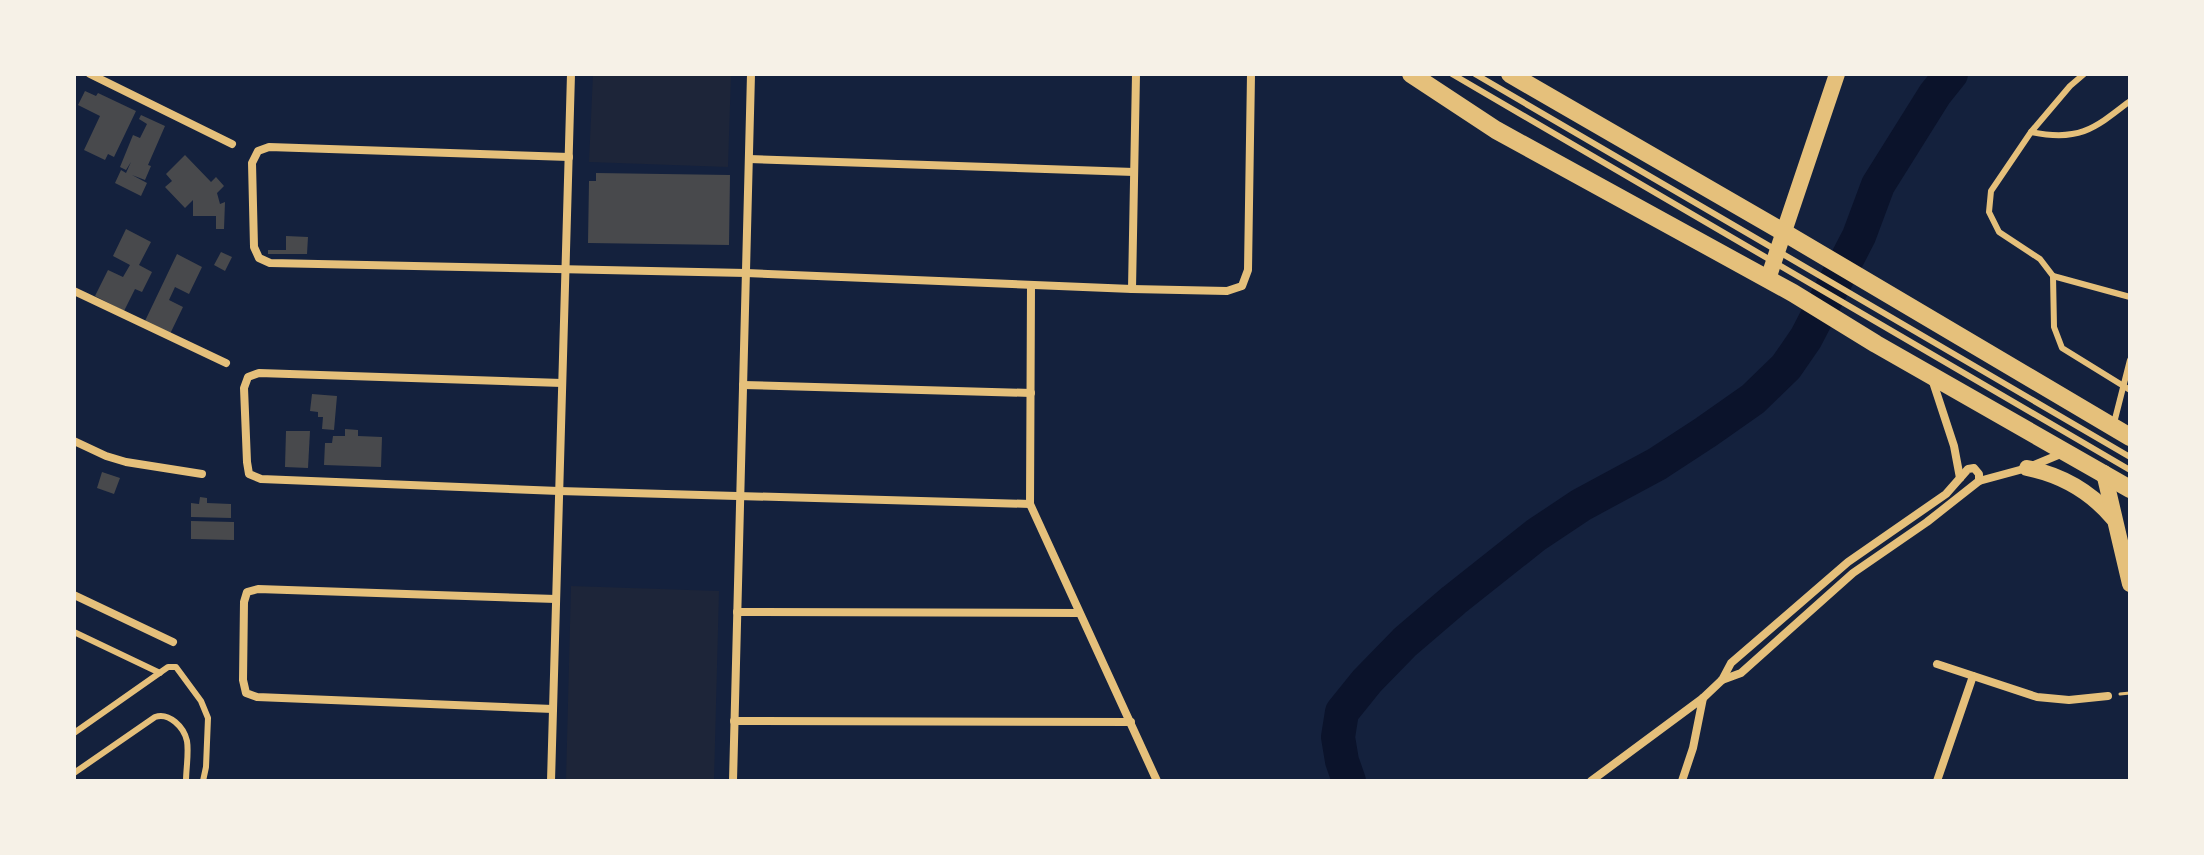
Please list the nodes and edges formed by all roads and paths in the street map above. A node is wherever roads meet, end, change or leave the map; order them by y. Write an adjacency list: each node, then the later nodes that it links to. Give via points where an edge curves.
1 (90, 74): 15 (street)
2 (571, 74): 16 (street)
3 (751, 74): 17 (street)
4 (1136, 74): 18 (street)
5 (1251, 74): 27 (street, via 1248,270 1242,286 1227,291)
6 (1411, 74): 21 (main road, via 1496,130)
7 (1452, 74): 21 (lane)
8 (1475, 74): 21 (lane)
9 (1510, 74): 12 (main road)
10 (1837, 74): 19 (main road)
11 (2084, 74): 14 (lane)
12 (1526, 79): 19 (main road)
13 (2130, 101): 14 (lane, via 2098,126 2074,135)
14 (2031, 132): 24 (lane, via 1991,191 1989,212 1999,232 2040,259)
15 (232, 144)
16 (569, 157): 22 (street); 22 (street, via 269,147 258,151 252,163 254,247 259,258 270,263)
17 (749, 159): 18 (street); 23 (street)
18 (1134, 172): 27 (street)
19 (1785, 233): 20 (main road); 21 (main road)
20 (1810, 259): 21 (lane); 37 (main road, via 1893,296); 41 (lane, via 1888,315)
21 (1773, 265): 25 (main road)
22 (566, 268): 23 (street); 33 (street)
23 (746, 273): 26 (street); 34 (street)
24 (2053, 276): 29 (lane); 35 (lane, via 2054,327 2062,348)
25 (1796, 284): 32 (main road, via 1876,344); 43 (lane, via 1884,325)
26 (1031, 285): 27 (street); 36 (street)
27 (1132, 289)
28 (74, 291): 31 (street)
29 (2130, 297)
30 (2130, 360): 35 (lane)
31 (226, 363)
32 (1931, 376): 40 (main road); 46 (street)
33 (562, 383): 49 (street); 49 (street, via 259,373 248,377 244,388 249,474 261,479)
34 (743, 385): 36 (street); 50 (street)
35 (2127, 388): 37 (lane)
36 (1031, 393): 51 (street)
37 (2112, 427): 38 (main road)
38 (2130, 437)
39 (74, 441): 45 (street, via 126,462)
40 (2066, 452): 42 (street); 44 (main road)
41 (2130, 457)
42 (2027, 468): 47 (street); 52 (main road, via 2077,486)
43 (2130, 470)
44 (2104, 473): 48 (main road); 52 (main road)
45 (202, 474)
46 (1960, 478): 47 (street, via 1974,468); 63 (street, via 1946,494 1829,578 1731,663)
47 (1979, 481): 63 (street, via 1853,573 1741,673)
48 (2130, 489)
49 (559, 491): 50 (street); 55 (street)
50 (740, 496): 51 (street); 56 (street)
51 (1030, 504): 57 (street)
52 (2116, 520): 53 (main road)
53 (2130, 584)
54 (74, 595): 59 (street)
55 (556, 599): 66 (street); 66 (street, via 258,589 247,592 244,602 243,680 246,693 257,697)
56 (737, 612): 57 (street); 67 (street)
57 (1079, 613): 68 (street)
58 (74, 632): 61 (lane)
59 (173, 642)
60 (1937, 664): 62 (street)
61 (160, 673): 69 (lane); 72 (lane, via 176,667 205,709)
62 (1973, 676): 64 (street, via 2037,697); 78 (street)
63 (1722, 680): 65 (street)
64 (2108, 696)
65 (1703, 698): 76 (street); 77 (street)
66 (553, 709): 73 (street)
67 (734, 721): 68 (street); 74 (street)
68 (1131, 722): 75 (street)
69 (74, 733)
70 (74, 773): 71 (lane, via 162,715 174,721 187,740)
71 (186, 781)
72 (203, 781)
73 (551, 781)
74 (733, 781)
75 (1157, 781)
76 (1591, 781)
77 (1682, 781)
78 (1937, 781)

